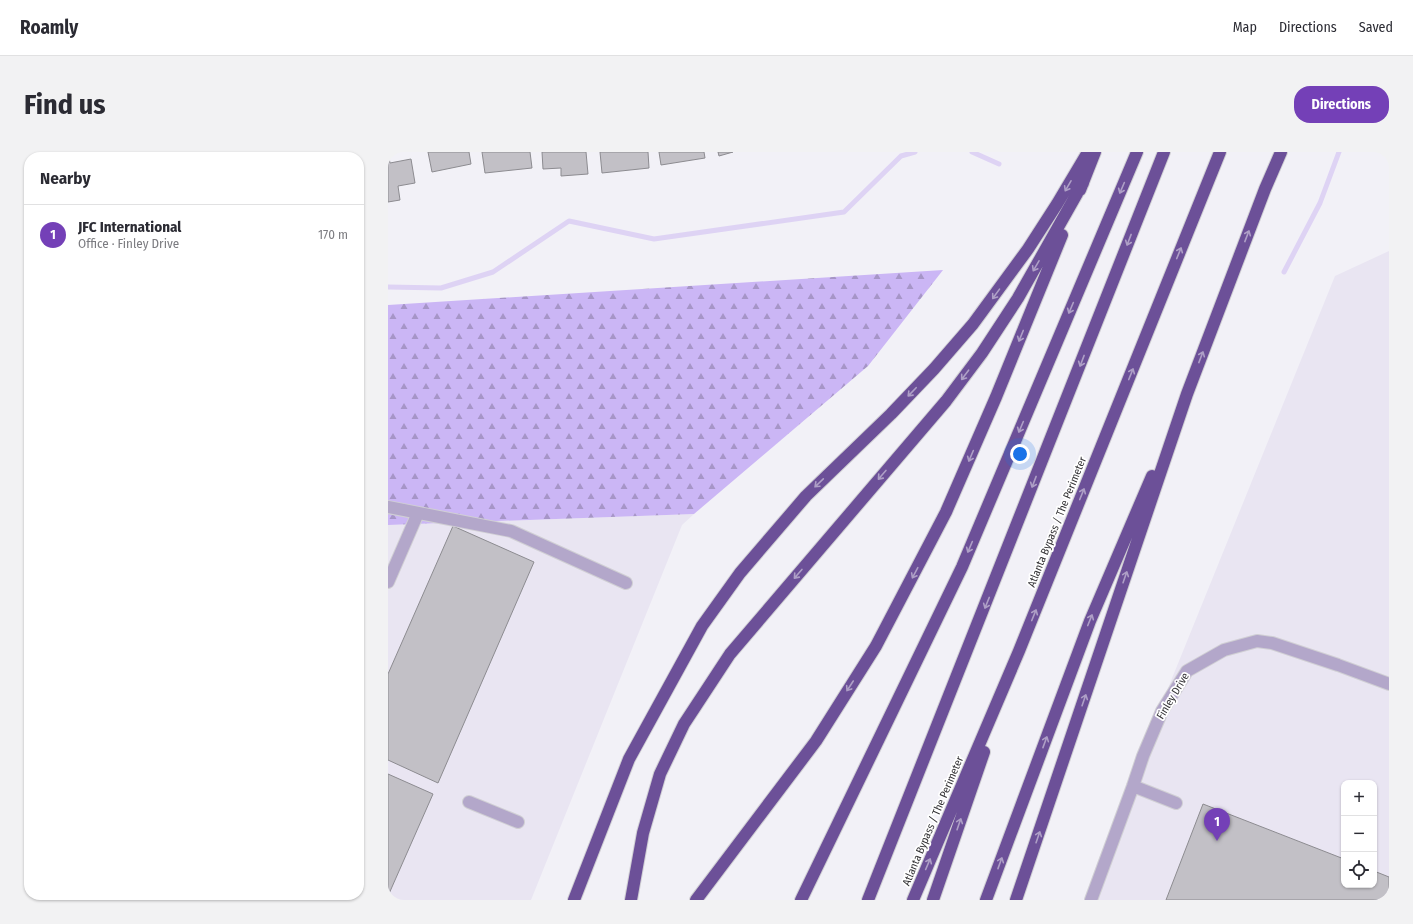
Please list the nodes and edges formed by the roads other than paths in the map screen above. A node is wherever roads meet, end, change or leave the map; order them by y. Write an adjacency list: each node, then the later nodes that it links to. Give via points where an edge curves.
1 (1088, 152): 19 (highway, one-way to 19, via 1028,249 973,324 891,414 806,496 740,573 702,626 629,760)
2 (1095, 152): 7 (highway)
3 (1137, 152): 22 (highway, one-way to 22, via 962,566)
4 (1164, 152): 23 (highway, one-way to 23)
5 (1220, 152): 13 (highway, Atlanta Bypass / The Perimeter, one-way to 5)
6 (1281, 152): 8 (highway, one-way to 6)
7 (1082, 183): 20 (highway, one-way to 20, via 1021,292 982,353 946,401 730,654 684,724 660,774 643,833); 21 (highway, one-way to 21, via 996,397 946,512 876,646 816,740)
8 (1187, 394): 26 (highway, one-way to 8, via 1090,621); 27 (highway, one-way to 8)
9 (388, 507): 10 (street)
10 (418, 513): 11 (street); 12 (street, via 511,531)
11 (388, 582)
12 (626, 582)
13 (1019, 651): 24 (highway, Atlanta Bypass / The Perimeter, one-way to 13); 25 (highway, one-way to 13)
14 (1389, 684): 15 (street, Finley Drive, via 1272,643 1257,640 1224,650 1187,671 1162,711)
15 (1133, 786): 17 (street); 28 (street, Finley Drive)
16 (469, 802): 18 (street)
17 (1176, 803)
18 (518, 822)
19 (574, 900)
20 (631, 900)
21 (696, 900)
22 (802, 900)
23 (868, 900)
24 (913, 900)
25 (932, 900)
26 (986, 900)
27 (1016, 900)
28 (1091, 900)

